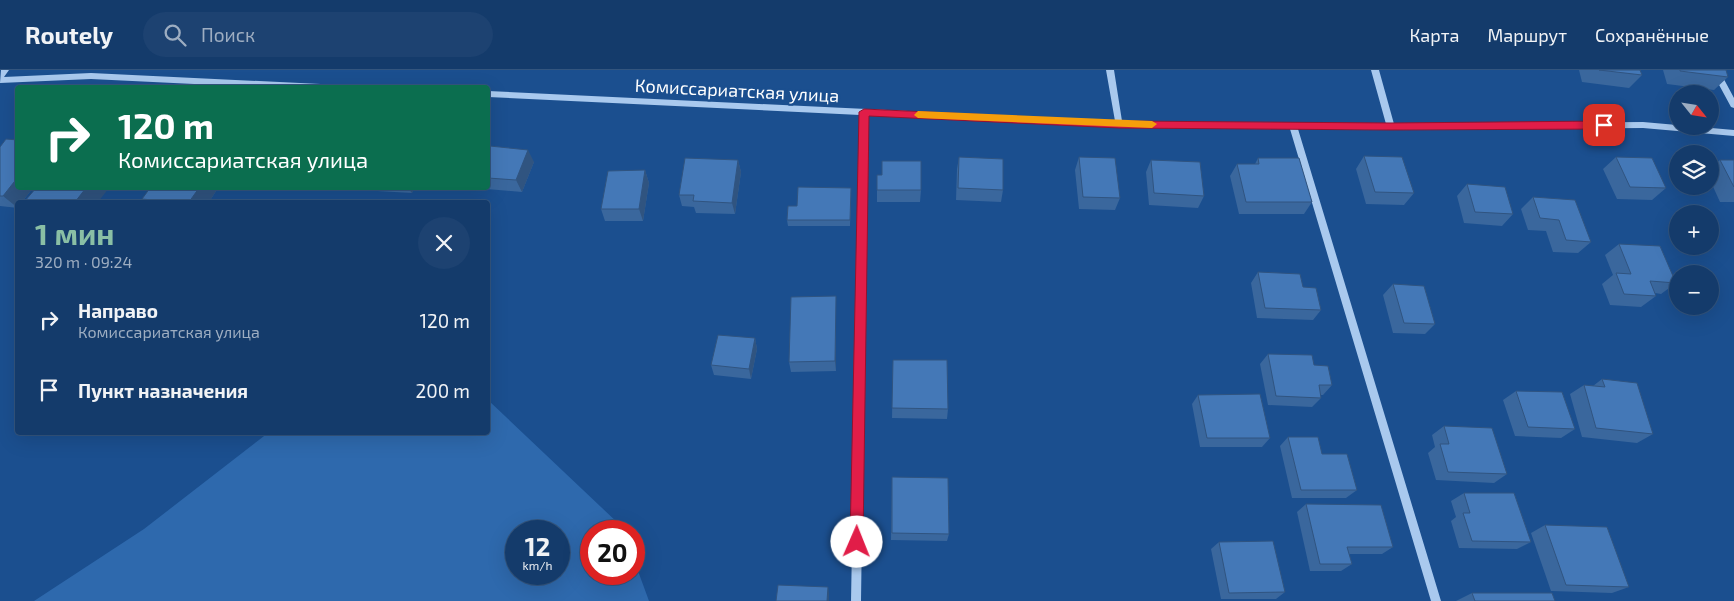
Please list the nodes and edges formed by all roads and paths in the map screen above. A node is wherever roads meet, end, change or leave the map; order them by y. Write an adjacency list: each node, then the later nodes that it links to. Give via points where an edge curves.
1 (5, 70): 5 (street)
2 (1110, 70): 10 (street)
3 (1375, 70): 12 (street)
4 (1715, 70): 8 (street)
5 (0, 78): 6 (street, via 91,76)
6 (279, 85)
7 (490, 94): 9 (street, Комиссариатская улица)
8 (1734, 106)
9 (864, 112): 10 (street, Комиссариатская улица); 14 (street)
10 (1119, 124): 11 (street, Комиссариатская улица)
11 (1293, 125): 12 (street, Комиссариатская улица); 15 (street)
12 (1391, 127): 13 (street, Комиссариатская улица, via 1643,125)
13 (1734, 133)
14 (856, 601)
15 (1436, 601)

